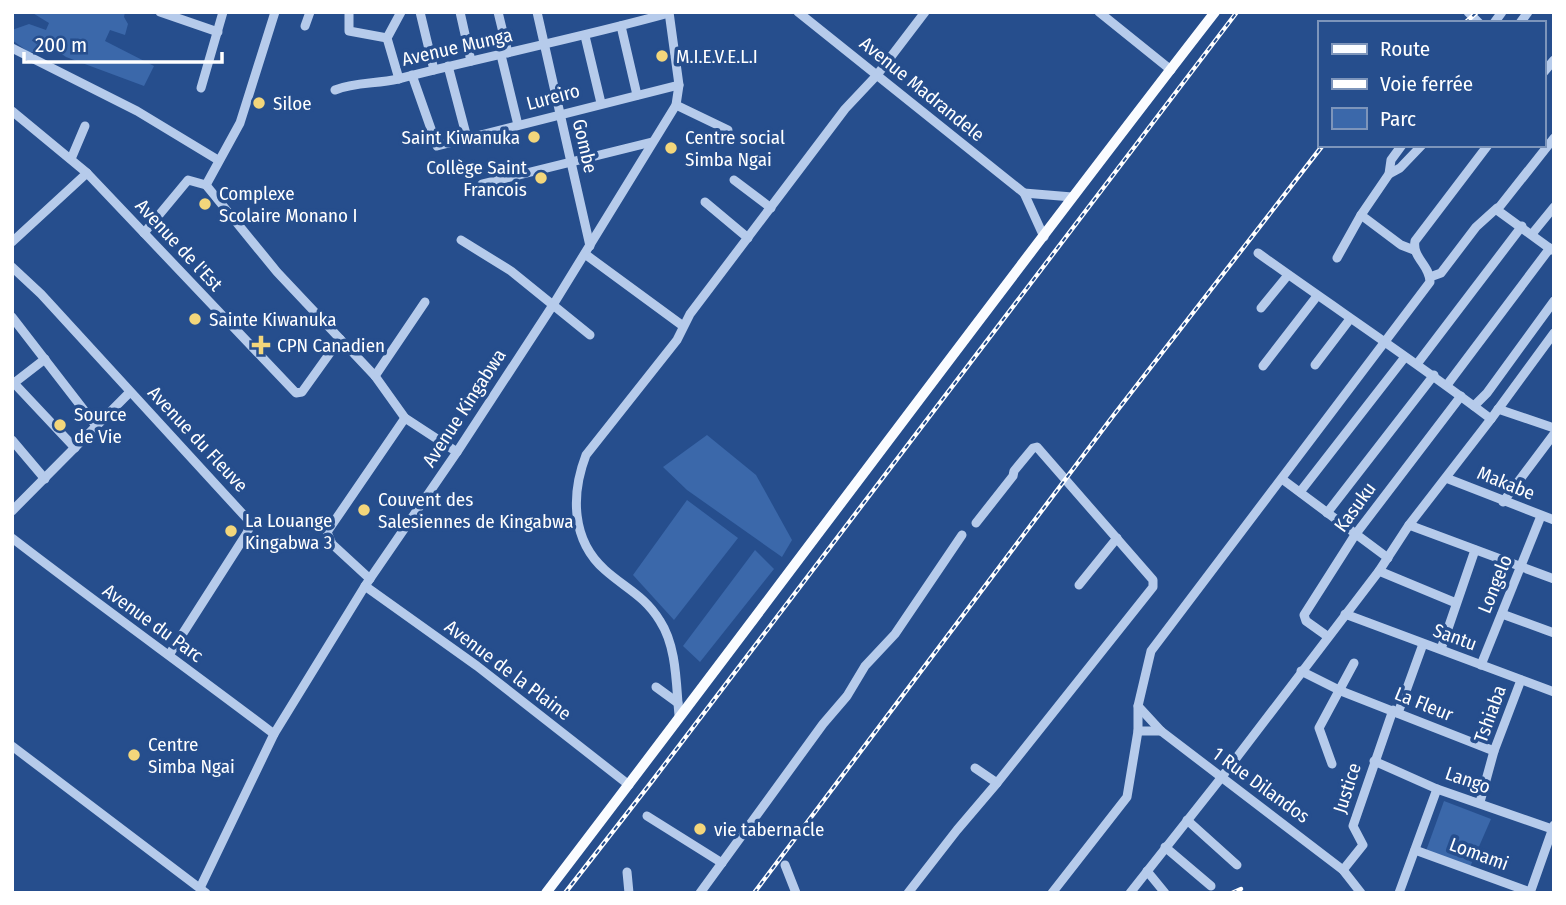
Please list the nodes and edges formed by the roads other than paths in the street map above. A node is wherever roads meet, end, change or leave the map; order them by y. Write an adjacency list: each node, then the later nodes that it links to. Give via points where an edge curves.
1 (160, 12): 20 (street)
2 (223, 12): 20 (street)
3 (275, 12): 51 (street, via 246,107)
4 (310, 12): 18 (street)
5 (349, 12): 22 (street, via 349,32)
6 (401, 12): 22 (street)
7 (421, 12): 28 (street)
8 (460, 12): 26 (street)
9 (498, 12): 25 (street)
10 (537, 12): 23 (street, Gombe)
11 (798, 12): 17 (street, Avenue Madrandele)
12 (818, 12): 17 (street)
13 (925, 12): 31 (street)
14 (1099, 12): 29 (street)
15 (1215, 12): 29 (main road)
16 (669, 13): 19 (street, Avenue Munga); 33 (street, Avenue Kingabwa)
17 (811, 22): 31 (street, Avenue Madrandele)
18 (305, 26)
19 (621, 26): 21 (street, Avenue Munga); 36 (street)
20 (218, 32): 34 (street)
21 (585, 36): 23 (street, Avenue Munga); 37 (street)
22 (387, 38): 32 (street)
23 (545, 45): 25 (street, Avenue Munga); 40 (street, Gombe)
24 (12, 48): 51 (street, via 137,111)
25 (504, 54): 26 (street, Avenue Munga); 41 (street)
26 (471, 61): 27 (street, Avenue Munga)
27 (448, 66): 28 (street, Avenue Munga); 44 (street)
28 (434, 70): 30 (street, Avenue Munga)
29 (1171, 70): 59 (main road)
30 (412, 75): 32 (street, Avenue Munga); 44 (street, Lureiro, via 437,146)
31 (877, 75): 58 (street, Avenue Madrandele); 62 (street, via 845,109)
32 (399, 79): 35 (street, Avenue Munga)
33 (679, 85): 36 (street, Lureiro); 38 (street, Avenue Kingabwa)
34 (201, 88)
35 (335, 90)
36 (637, 95): 37 (street, Lureiro)
37 (601, 103): 40 (street, Lureiro)
38 (676, 105): 43 (street); 46 (street, Avenue Kingabwa)
39 (12, 111): 50 (street, Avenue de l'Est)
40 (560, 114): 41 (street, Lureiro); 52 (street, Gombe)
41 (518, 125): 44 (street, Lureiro)
42 (85, 126): 50 (street)
43 (728, 130)
44 (467, 138)
45 (1554, 138): 63 (street)
46 (652, 142): 52 (street); 73 (street, Avenue Kingabwa)
47 (1401, 147): 54 (street, via 1391,160)
48 (1420, 147): 54 (street)
49 (1486, 147): 74 (street, via 1415,241)
50 (71, 159): 53 (street, Avenue de l'Est)
51 (218, 160): 57 (street)
52 (571, 162): 56 (street); 73 (street, Gombe)
53 (88, 173): 66 (street, Avenue de l'Est); 71 (street)
54 (1389, 174): 64 (street)
55 (734, 180): 62 (street)
56 (482, 184)
57 (206, 185): 66 (street, via 188,180); 90 (street, via 277,272)
58 (1024, 192): 59 (street); 68 (street)
59 (1072, 197): 68 (main road)
60 (705, 202): 69 (street)
61 (1554, 207): 67 (street)
62 (771, 208): 69 (street)
63 (1497, 209): 65 (street); 79 (street, via 1476,227 1441,273)
64 (1361, 215): 74 (street); 76 (street)
65 (1522, 226): 67 (street); 94 (street)
66 (144, 233): 90 (street, Avenue de l'Est, via 296,393 302,393)
67 (1532, 234): 72 (street)
68 (1044, 237): 151 (main road)
69 (748, 238): 87 (street)
70 (461, 240): 83 (street)
71 (12, 242)
72 (1552, 249): 100 (street)
73 (588, 250): 83 (street, Avenue Kingabwa); 87 (street)
74 (1414, 250): 79 (street)
75 (1258, 253): 78 (street)
76 (1337, 258)
77 (12, 267): 101 (street, Avenue du Fleuve)
78 (1288, 275): 80 (street); 84 (street)
79 (1430, 277): 91 (street)
80 (1317, 296): 86 (street); 96 (street)
81 (1554, 301): 103 (street)
82 (425, 302): 98 (street)
83 (553, 305): 89 (street); 112 (street, Avenue Kingabwa)
84 (1261, 308)
85 (12, 317): 93 (street)
86 (1350, 319): 91 (street); 95 (street)
87 (683, 326): 151 (street, via 677,340 586,455 575,507 596,561 646,600 662,622 671,643)
88 (1554, 332): 104 (street)
89 (590, 335)
90 (340, 339): 98 (street)
91 (1385, 344): 92 (street); 115 (street)
92 (1405, 357): 94 (street); 116 (street)
93 (45, 359): 99 (street); 107 (street)
94 (1417, 364): 97 (street)
95 (1315, 365)
96 (1263, 366)
97 (1434, 375): 100 (street); 119 (street)
98 (375, 376): 105 (street)
99 (13, 382): 111 (street)
100 (1447, 385): 102 (street)
101 (130, 392): 107 (street); 142 (street, Avenue du Fleuve, via 250,523)
102 (1461, 396): 103 (street); 124 (street, Kasuku)
103 (1474, 406): 106 (street)
104 (1498, 409): 106 (street); 108 (street)
105 (405, 418): 112 (street); 133 (street, Avenue de la Plaine, via 327,532)
106 (1491, 419): 113 (street)
107 (97, 427): 111 (street)
108 (1554, 428)
109 (1554, 434): 117 (street)
110 (12, 440): 114 (street)
111 (75, 448): 114 (street)
112 (457, 452): 133 (street, Avenue Kingabwa)
113 (1446, 478): 117 (street, Makabe); 123 (street)
114 (44, 479): 118 (street)
115 (1282, 480): 116 (street); 150 (street, via 1151,651)
116 (1300, 492): 119 (street)
117 (1503, 502): 120 (street, Makabe)
118 (15, 504)
119 (1327, 513): 124 (street)
120 (1541, 516): 121 (street, Makabe); 130 (street, Longelo)
121 (1554, 520)
122 (976, 523): 127 (street, via 1037,447)
123 (1409, 525): 128 (street); 129 (street)
124 (1355, 535): 129 (street); 139 (street, Kasuku, via 1304,615)
125 (962, 536): 171 (street, via 895,634 865,666)
126 (12, 538): 142 (street, Avenue du Parc)
127 (1117, 538): 134 (street); 162 (street, via 1150,573 1153,587)
128 (1475, 550): 130 (street); 135 (street)
129 (1388, 558): 131 (street)
130 (1520, 567): 132 (street); 137 (street, Longelo)
131 (1379, 571): 135 (street); 136 (street)
132 (1554, 579)
133 (367, 582): 155 (street, Avenue Kingabwa); 163 (street, Avenue de la Plaine)
134 (1079, 585)
135 (1456, 603): 141 (street)
136 (1345, 614): 139 (street); 140 (street, Santu)
137 (1502, 614): 138 (street); 144 (street, Longelo)
138 (1554, 634)
139 (1328, 636): 145 (street)
140 (1423, 644): 141 (street, Santu); 152 (street, Justice)
141 (1441, 649): 144 (street, Santu)
142 (169, 655): 155 (street, Avenue du Parc)
143 (1354, 663): 148 (street)
144 (1481, 665): 146 (street, Santu)
145 (1301, 671): 148 (street, La Fleur); 161 (street)
146 (1521, 680): 149 (street, Santu); 157 (street, Tshiaba)
147 (656, 687): 151 (street)
148 (1340, 691): 152 (street, La Fleur); 159 (street, via 1320,728)
149 (1554, 692)
150 (1138, 706): 153 (street); 154 (street, 1 Rue Dilandos)
151 (679, 709): 163 (main road)
152 (1395, 712): 157 (street, La Fleur); 158 (street, Justice)
153 (1138, 731): 154 (street); 185 (street, via 1127,797)
154 (1161, 731): 161 (street, 1 Rue Dilandos)
155 (274, 734): 178 (street, Avenue Kingabwa)
156 (12, 746): 178 (street, Avenue Kingabwa)
157 (1494, 751): 165 (street, Tshiaba)
158 (1374, 761): 164 (street, Lango); 174 (street, Justice, via 1353,826 1363,845)
159 (1332, 764)
160 (975, 768): 162 (street)
161 (1221, 778): 167 (street); 174 (street, 1 Rue Dilandos)
162 (997, 783): 184 (street)
163 (629, 785): 180 (main road)
164 (1437, 789): 165 (street, Lango); 170 (street)
165 (1480, 802): 168 (street, Lango)
166 (647, 816): 171 (street)
167 (1187, 820): 169 (street); 173 (street)
168 (1553, 827): 179 (street)
169 (1166, 847): 175 (street); 177 (street)
170 (1416, 850): 179 (street, Lomami); 189 (street)
171 (722, 863): 182 (street)
172 (785, 865): 183 (street)
173 (1237, 865)
174 (1343, 870): 188 (street, 1 Rue Dilandos)
175 (1147, 871): 186 (street); 187 (street)
176 (627, 872): 181 (street)
177 (1210, 886)
178 (203, 890)
179 (1530, 892)
180 (546, 893)
181 (629, 893)
182 (701, 893)
183 (796, 893)
184 (908, 893)
185 (1052, 893)
186 (1130, 893)
187 (1165, 893)
188 (1361, 893)
189 (1399, 893)

